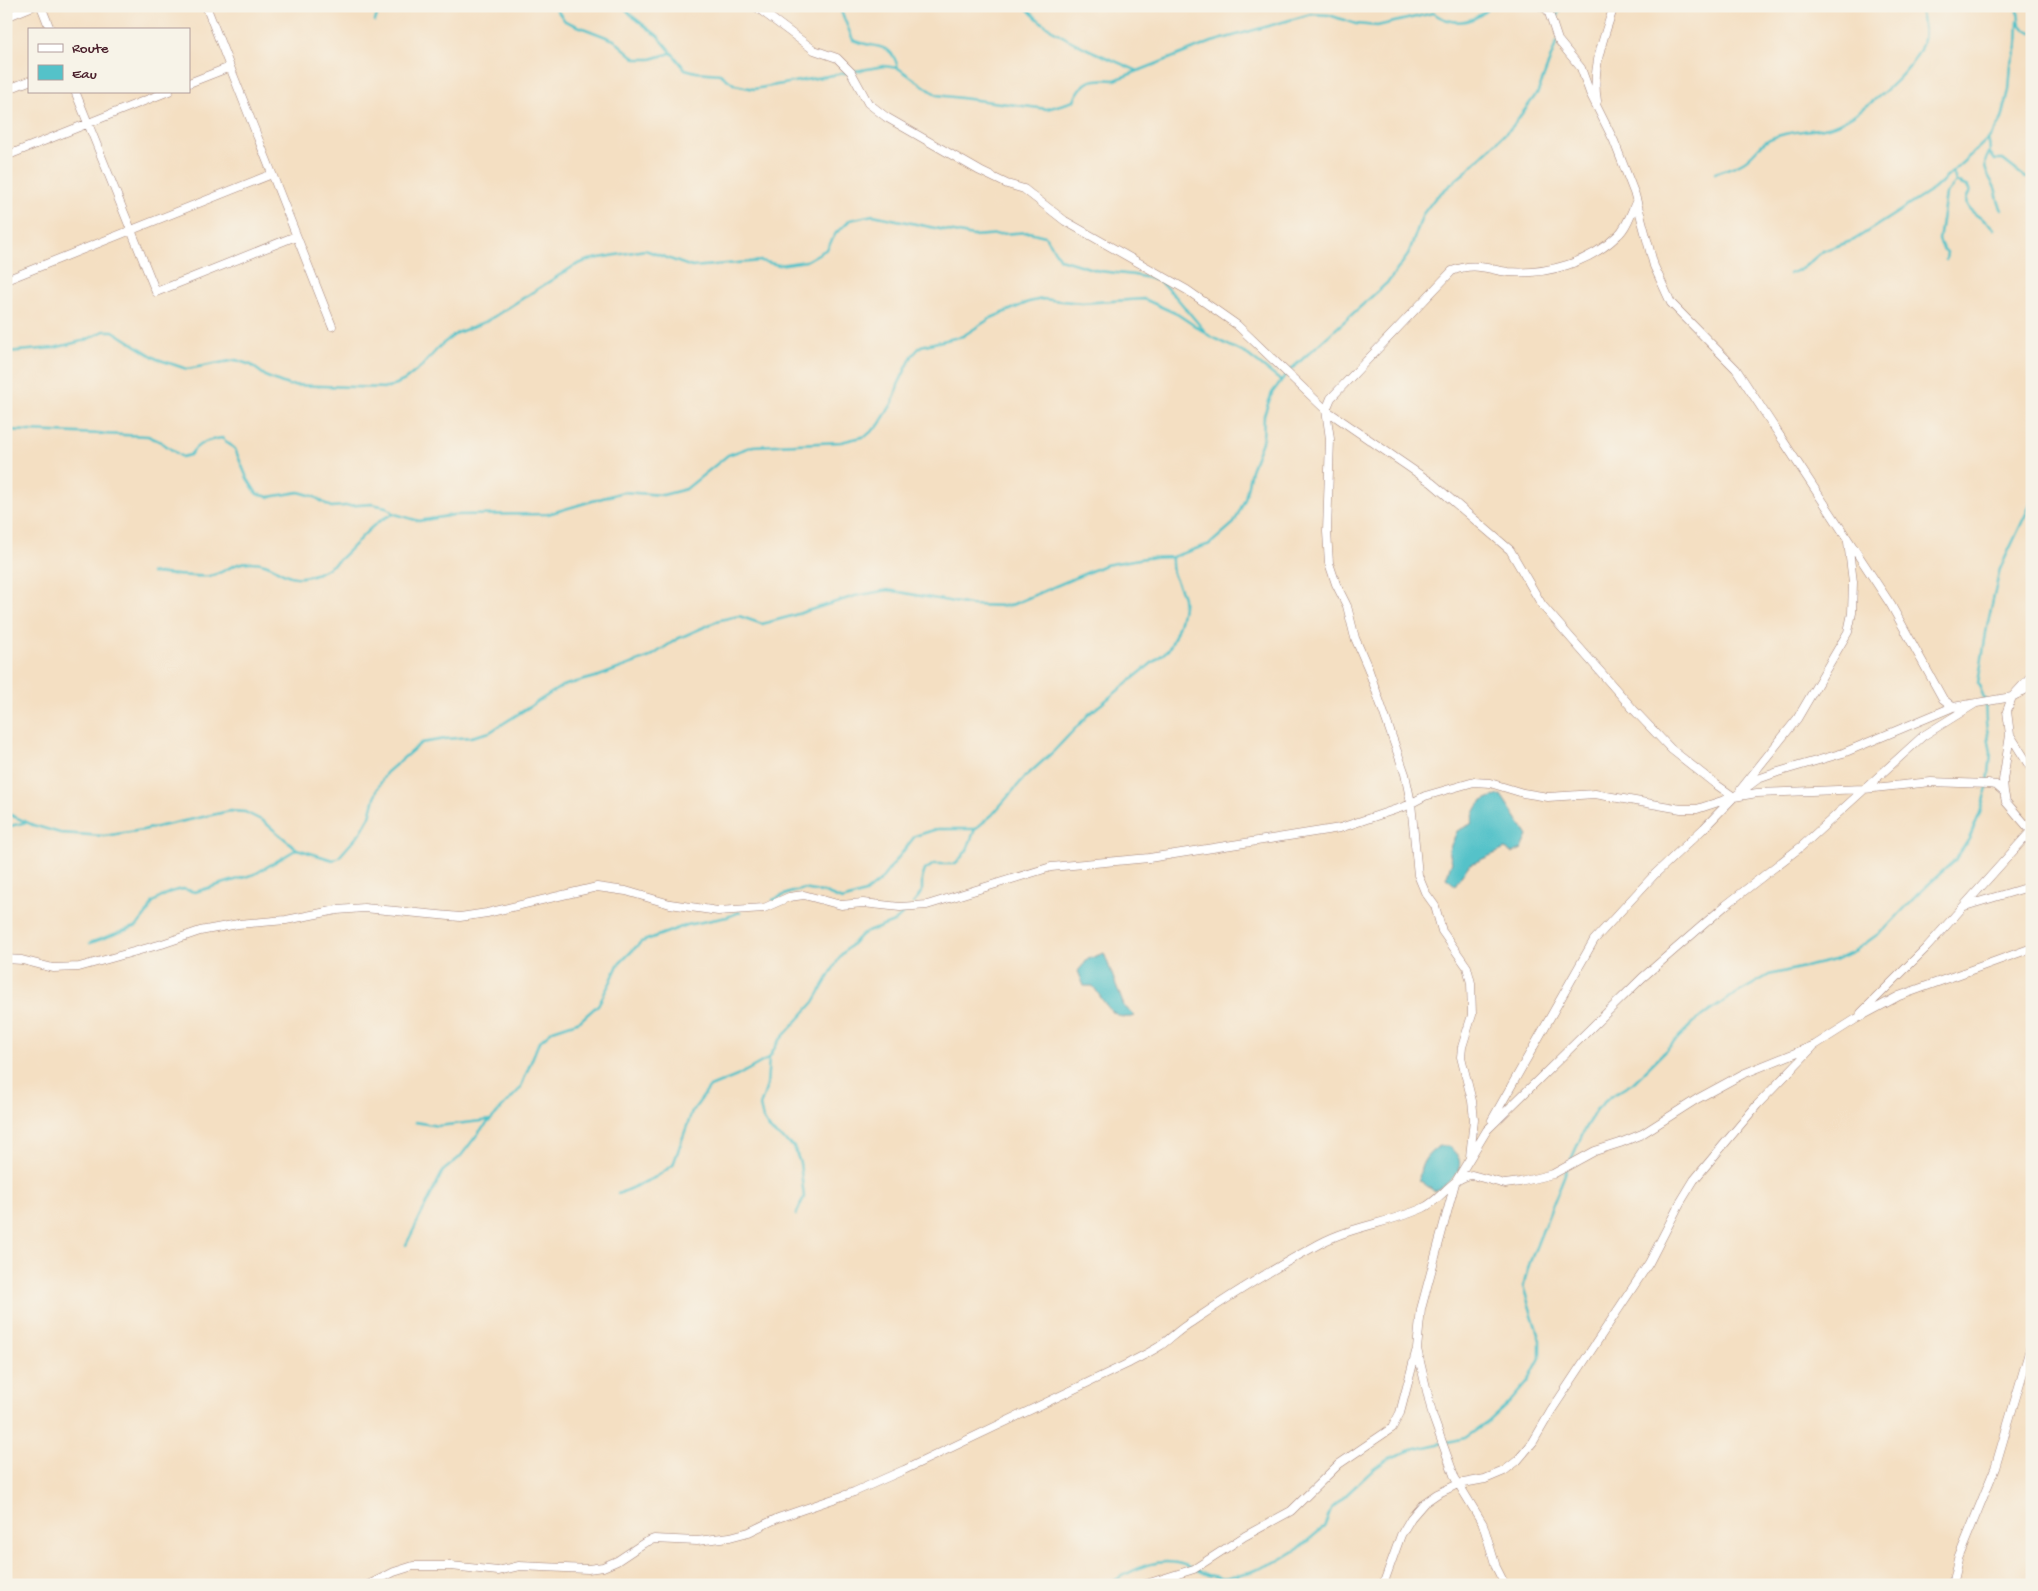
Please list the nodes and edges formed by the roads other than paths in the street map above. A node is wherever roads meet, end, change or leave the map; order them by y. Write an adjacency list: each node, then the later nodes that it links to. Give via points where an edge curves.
1 (33, 6): 7 (street)
2 (41, 6): 8 (street)
3 (206, 6): 9 (street)
4 (755, 6): 24 (street, via 814,50 837,58 851,72 868,102 886,117 1006,184 1024,189 1065,221 1180,285 1216,310 1237,325)
5 (1541, 6): 15 (street, via 1548,10 1558,40 1581,68)
6 (1614, 6): 15 (street, via 1600,48 1594,85)
7 (6, 17)
8 (50, 28)
9 (230, 67): 11 (street); 18 (street)
10 (28, 81): 12 (street)
11 (190, 83)
12 (6, 90)
13 (75, 92): 16 (street)
14 (167, 92): 16 (street)
15 (1599, 110): 19 (street)
16 (88, 124): 17 (street); 20 (street)
17 (6, 156)
18 (272, 174): 20 (street); 21 (street)
19 (1636, 202): 24 (street, via 1618,235 1568,265 1529,273 1476,265 1452,271 1354,372 1331,398); 25 (street, via 1654,266 1671,302 1736,370)
20 (131, 231): 21 (street, via 156,292); 22 (street)
21 (296, 236): 23 (street)
22 (6, 280)
23 (332, 326)
24 (1326, 410): 35 (street, via 1432,483 1510,550 1542,605 1632,709 1671,749); 36 (street, via 1330,439 1329,563 1348,606 1355,638 1405,774)
25 (1848, 540): 30 (street, via 1890,605 1943,699); 35 (street, via 1853,582 1848,632 1797,719)
26 (2032, 675): 28 (street)
27 (2032, 686): 28 (street)
28 (2012, 697): 29 (street); 31 (street, via 2007,711)
29 (1976, 702): 30 (street); 33 (street, via 1923,736)
30 (1953, 707): 35 (street, via 1843,753 1758,779)
31 (2010, 735): 32 (street); 34 (street)
32 (2032, 770)
33 (1864, 789): 34 (street, via 1931,782 1996,785); 35 (street, via 1757,793); 44 (street, via 1802,846 1726,905 1642,978)
34 (2004, 792): 37 (street, via 2006,802)
35 (1734, 797): 36 (street, via 1696,809 1681,810 1595,794 1548,797 1474,782); 44 (street, via 1655,874 1594,940)
36 (1412, 803): 41 (street, via 1340,828 1149,858 1051,867 927,906 841,905 804,895 789,897 764,908 718,911 670,904 626,891 598,887 460,917 364,908 238,924 200,931 79,967 53,968); 45 (street, via 1418,875 1424,892 1435,906 1442,931 1467,967 1471,983 1472,1015 1461,1057 1474,1118)
37 (2032, 831): 39 (street)
38 (2032, 886): 39 (street)
39 (1964, 907): 42 (street)
40 (2032, 948): 42 (street, via 1899,996)
41 (6, 959)
42 (1856, 1019): 43 (street)
43 (1816, 1045): 46 (street, via 1744,1074 1642,1134 1595,1151 1553,1174 1505,1184 1472,1175); 49 (street, via 1757,1105 1694,1180 1649,1263 1533,1442 1504,1471 1485,1479)
44 (1487, 1130): 45 (street)
45 (1470, 1157): 46 (street)
46 (1457, 1180): 48 (street, via 1421,1308); 51 (street, via 1424,1208 1360,1227 1321,1243 1127,1364 904,1470 748,1532 697,1541 654,1539 603,1567 519,1566 498,1571 413,1566)
47 (2032, 1342): 55 (street, via 1995,1468 1958,1559)
48 (1417, 1349): 49 (street, via 1433,1418); 52 (street, via 1400,1413 1392,1428 1339,1464 1291,1511 1194,1569)
49 (1458, 1484): 50 (street, via 1483,1524); 53 (street, via 1430,1498 1411,1518)
50 (1504, 1582): 54 (street)
51 (368, 1585)
52 (1143, 1585)
53 (1383, 1585)
54 (1495, 1585)
55 (1952, 1585)

